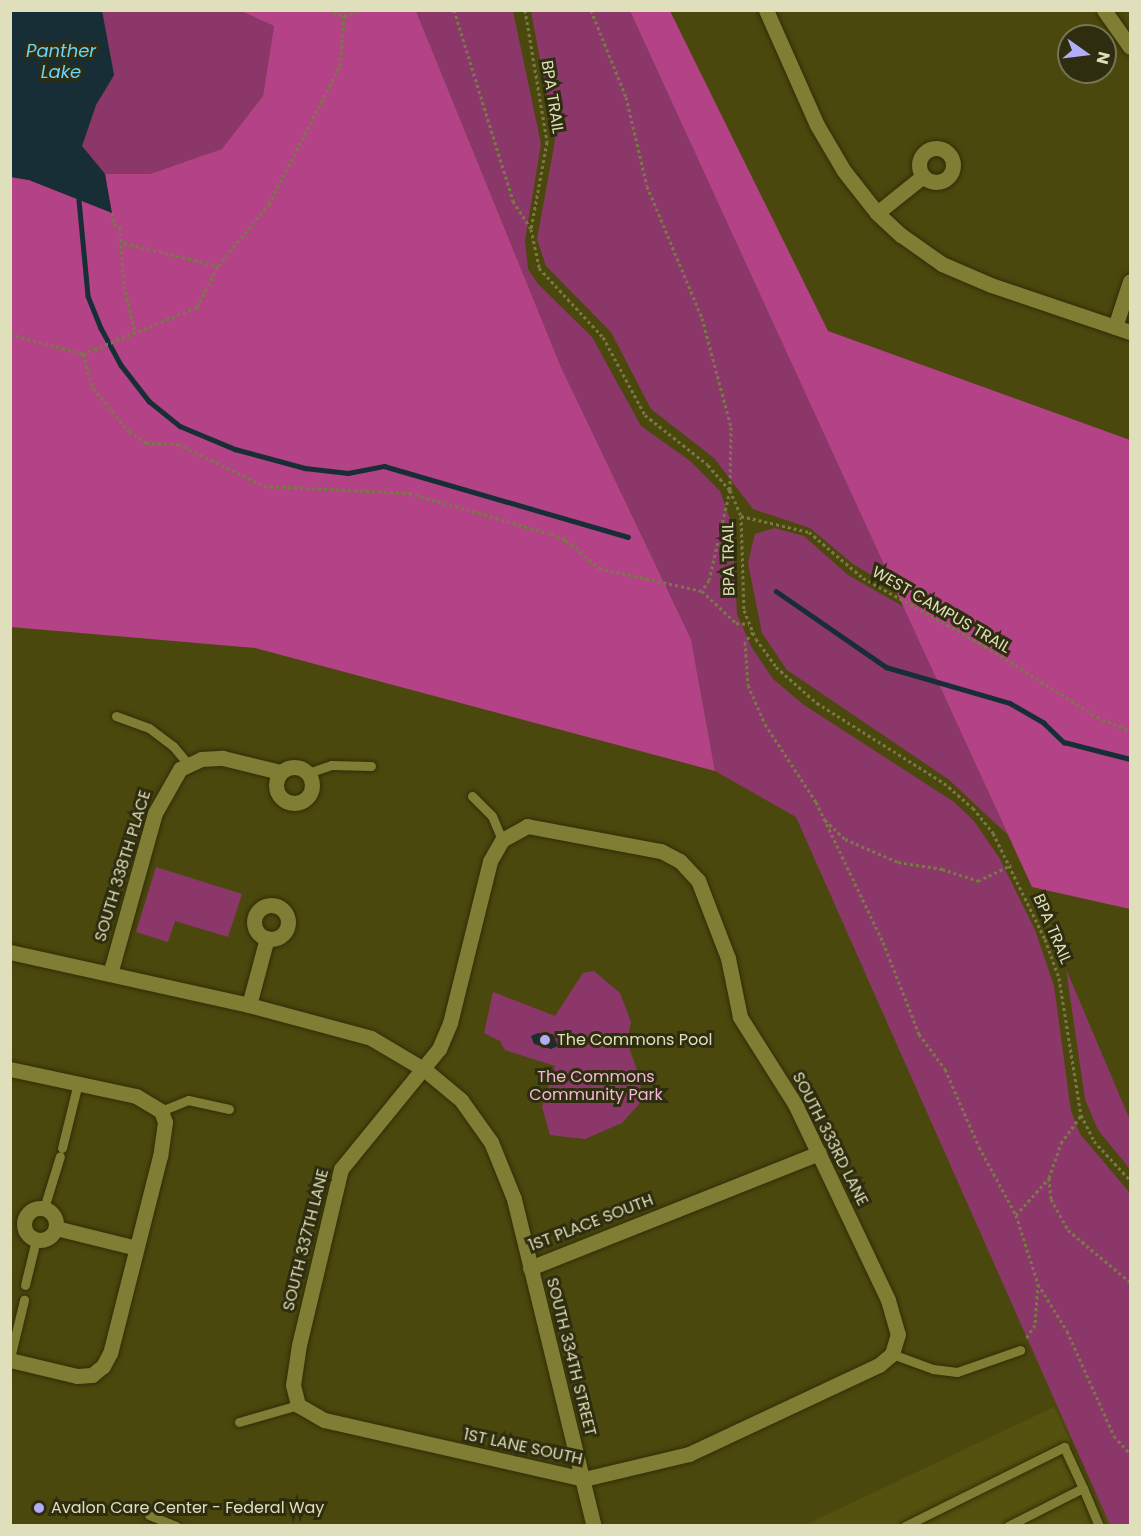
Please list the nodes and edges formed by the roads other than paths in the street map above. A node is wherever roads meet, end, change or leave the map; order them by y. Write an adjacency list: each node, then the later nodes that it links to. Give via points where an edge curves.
1 (766, 10): 5 (street, via 817,125 844,171)
2 (1104, 10): 3 (street)
3 (1131, 46)
4 (923, 176): 5 (street)
5 (877, 213): 7 (street, via 942,264)
6 (1131, 281): 7 (street)
7 (1115, 327): 8 (street)
8 (1131, 332)
9 (116, 716): 10 (lane, via 149,728 173,746)
10 (189, 765): 12 (street, via 201,759 223,758); 18 (street, SOUTH 338TH PLACE, via 180,769 166,788 155,813)
11 (371, 766): 13 (lane, via 331,765)
12 (280, 772): 13 (street, via 291,766); 13 (street, via 277,790 290,802 308,797 312,785)
13 (308, 773)
14 (471, 796): 15 (lane, via 492,816)
15 (502, 840): 21 (street, SOUTH 337TH LANE, via 490,861 480,894 450,1023); 25 (street, SOUTH 333RD LANE, via 519,828 553,829 661,851 688,868 698,880 715,920 740,1017 787,1089)
16 (267, 938): 19 (street)
17 (10, 952): 18 (street, 1ST PLACE SOUTH)
18 (110, 974): 19 (street, 1ST PLACE SOUTH)
19 (249, 1005): 21 (street, 1ST PLACE SOUTH, via 371,1038)
20 (10, 1069): 22 (street)
21 (425, 1070): 30 (street, 1ST PLACE SOUTH, via 461,1100 491,1142 514,1199); 36 (street, SOUTH 337TH LANE, via 350,1154 336,1182 294,1369 292,1385)
22 (78, 1083): 24 (street, via 136,1096); 26 (lane)
23 (229, 1108): 24 (lane, via 188,1100)
24 (161, 1111): 29 (street, via 165,1122 160,1156)
25 (819, 1154): 30 (street, 1ST PLACE SOUTH); 33 (street, SOUTH 333RD LANE, via 891,1306 898,1334)
26 (44, 1208): 27 (street, via 54,1216); 28 (street, via 32,1210 24,1220 26,1233)
27 (56, 1228): 28 (street, via 49,1238); 29 (street)
28 (36, 1240): 31 (lane)
29 (136, 1248): 35 (street, via 110,1353 103,1366 92,1375 77,1376)
30 (530, 1268): 38 (street, SOUTH 334TH STREET)
31 (25, 1285)
32 (24, 1300): 35 (lane)
33 (894, 1350): 34 (lane, via 933,1369 957,1372); 38 (street, 1ST LANE SOUTH, via 879,1365 689,1454)
34 (1020, 1350)
35 (10, 1359)
36 (298, 1405): 37 (lane); 38 (street, 1ST LANE SOUTH, via 312,1415 348,1426)
37 (239, 1422)
38 (584, 1479): 42 (street, SOUTH 334TH STREET)
39 (1083, 1488): 43 (lane, via 1064,1446); 44 (lane); 45 (lane)
40 (149, 1515): 41 (lane)
41 (176, 1526)
42 (594, 1526)
43 (905, 1526)
44 (1008, 1526)
45 (1099, 1526)

